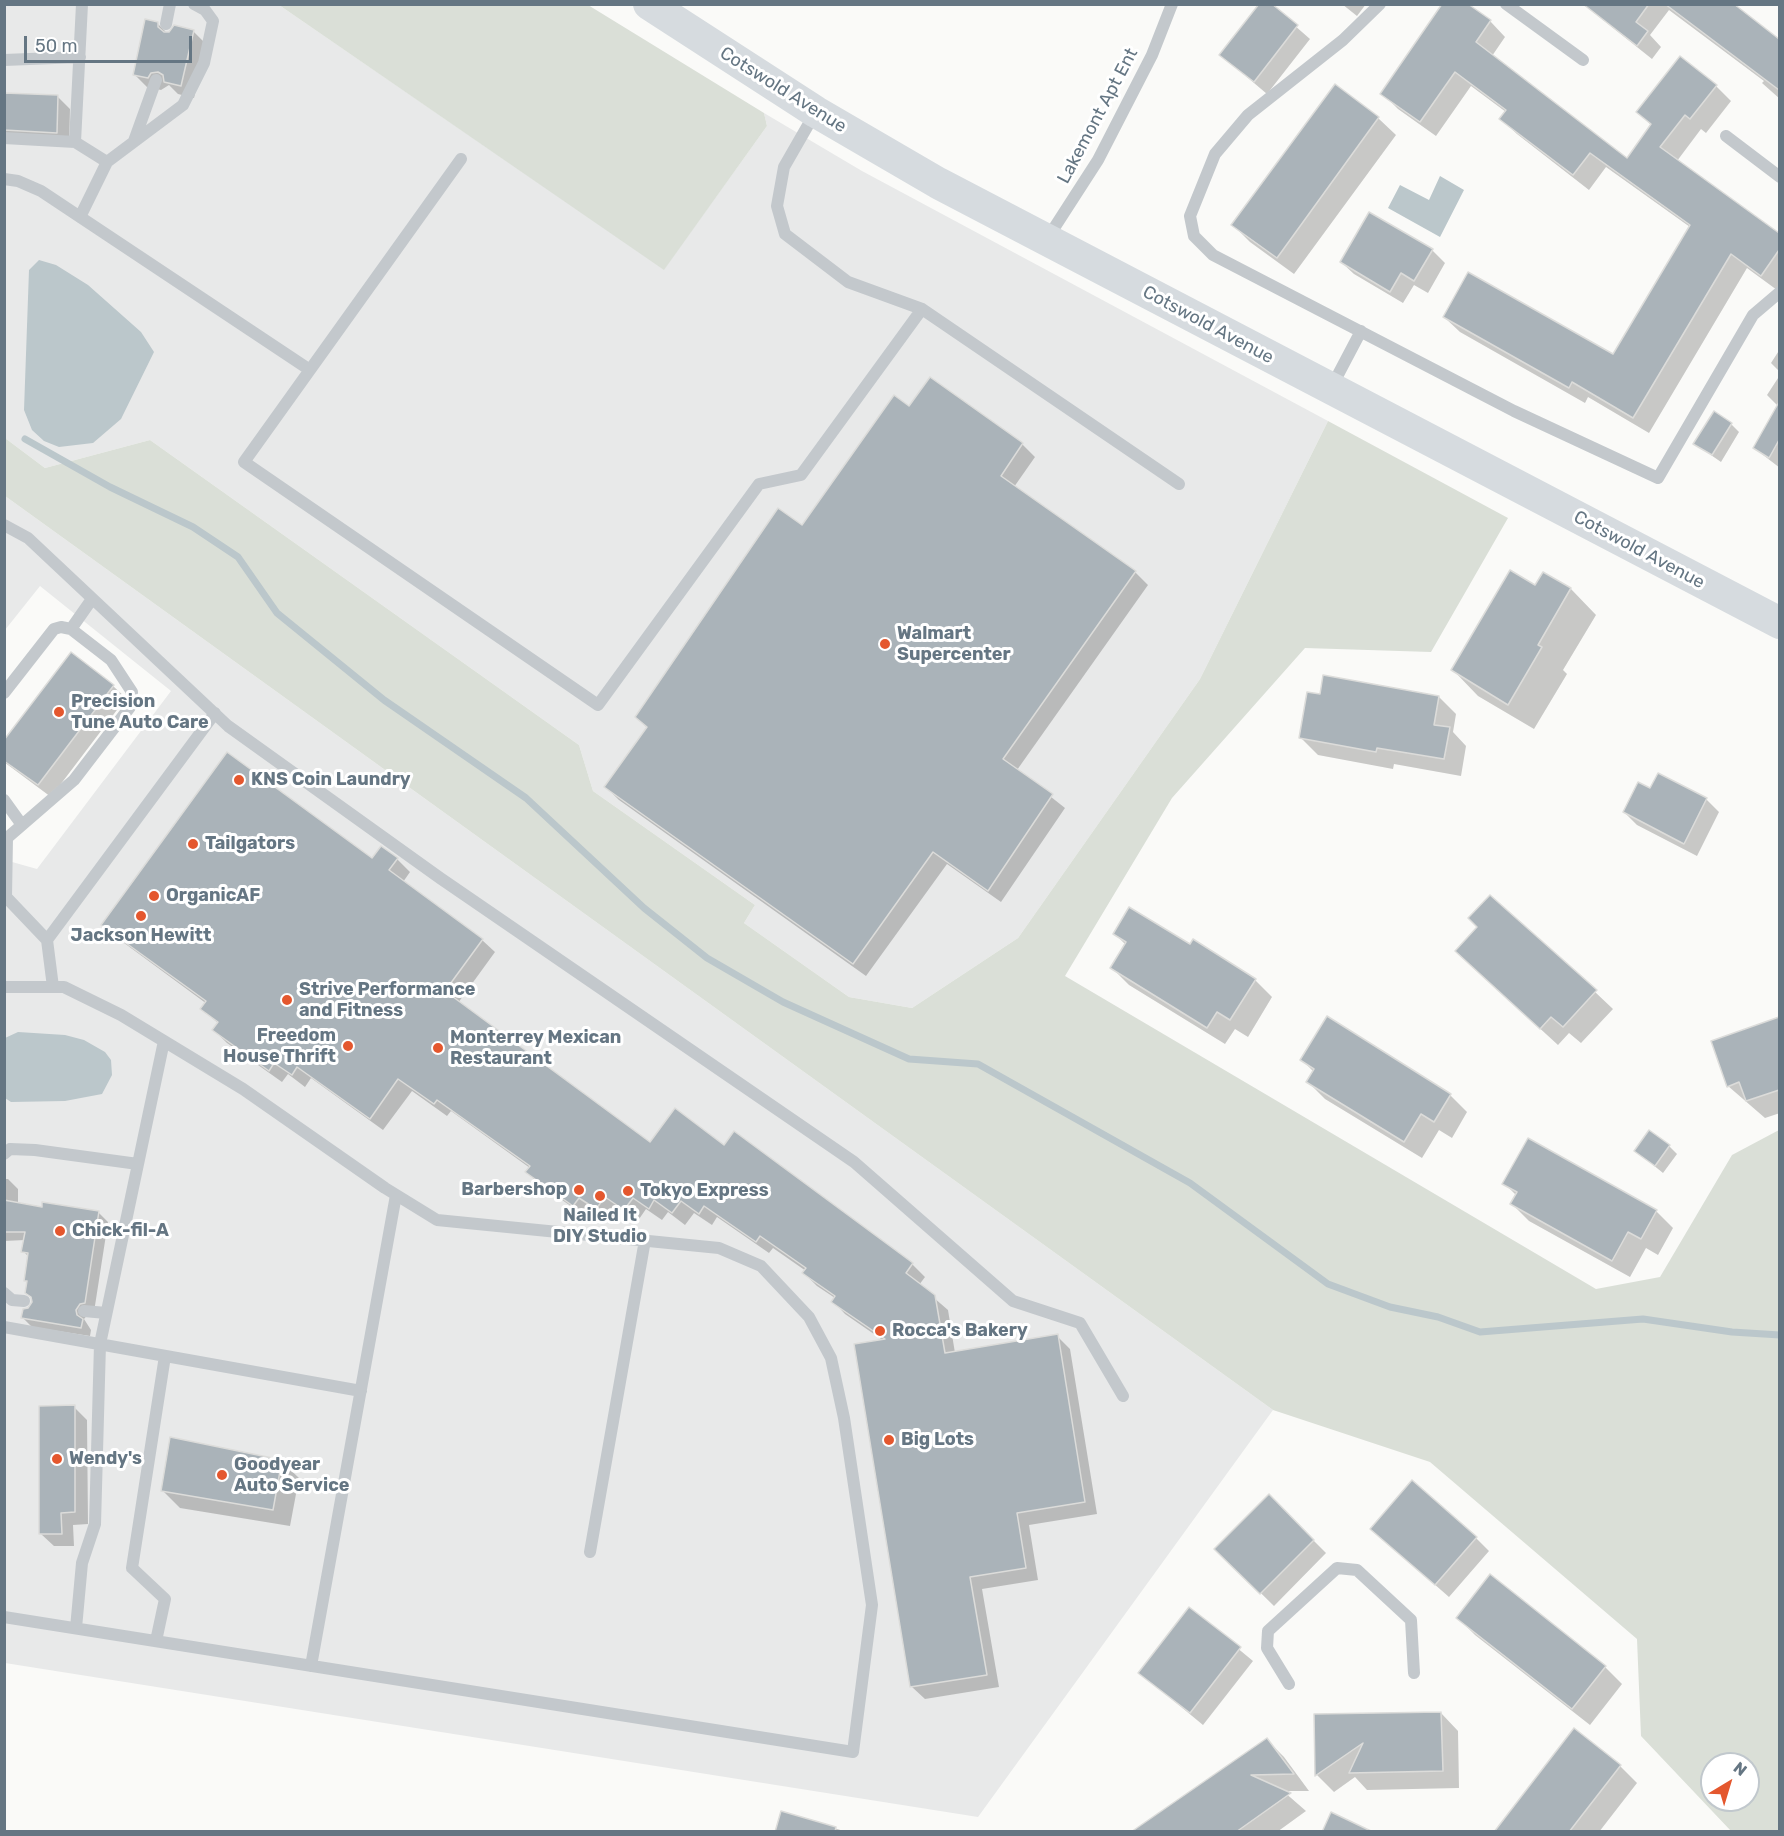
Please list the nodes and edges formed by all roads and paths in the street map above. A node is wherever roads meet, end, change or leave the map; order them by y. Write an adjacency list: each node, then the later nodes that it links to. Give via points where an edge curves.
1 (82, 4): 9 (lane)
2 (170, 4): 8 (lane)
3 (194, 4): 17 (lane, via 213,21 204,63 183,105)
4 (649, 4): 13 (street, Cotswold Avenue)
5 (1172, 4): 23 (lane, Lakemont Apt Ent, via 1152,55 1098,160)
6 (1380, 4): 26 (lane, via 1343,40 1248,115 1215,154 1190,216 1194,236 1213,255)
7 (1506, 4): 11 (lane)
8 (166, 24)
9 (80, 57): 10 (lane); 16 (lane)
10 (4, 60)
11 (1583, 60)
12 (156, 80): 17 (lane)
13 (816, 112): 23 (street, Cotswold Avenue); 25 (lane, via 784,167 777,206 785,234 848,282)
14 (1726, 136): 20 (lane)
15 (4, 138): 16 (lane)
16 (75, 142): 19 (lane)
17 (134, 142): 19 (lane)
18 (461, 159): 27 (lane)
19 (107, 162): 22 (lane)
20 (1779, 177)
21 (4, 179): 22 (lane, via 40,191)
22 (80, 217): 27 (lane)
23 (1047, 240): 28 (street, Cotswold Avenue)
24 (1779, 292): 26 (lane, via 1753,315 1658,478 1514,411)
25 (922, 309): 27 (lane, via 801,475 759,484 598,705 244,462); 29 (lane)
26 (1361, 331): 28 (lane)
27 (310, 370)
28 (1331, 389): 32 (street, Cotswold Avenue)
29 (1179, 484)
30 (4, 525): 31 (lane, via 28,538)
31 (92, 599): 33 (lane); 35 (lane)
32 (1779, 623)
33 (71, 629): 34 (lane, via 54,629); 37 (lane, via 111,660 132,692 130,707 74,780)
34 (4, 693)
35 (214, 713): 38 (lane); 54 (lane, via 440,878 854,1162 1013,1301 1080,1323)
36 (4, 800): 37 (lane)
37 (22, 825): 38 (lane, via 7,838 6,897)
38 (47, 940): 40 (lane)
39 (4, 987): 40 (lane)
40 (54, 987): 41 (lane, via 64,987 102,1005)
41 (164, 1041): 43 (lane); 44 (lane, via 243,1089)
42 (4, 1154): 43 (lane, via 10,1149 35,1150)
43 (138, 1164): 49 (lane)
44 (396, 1195): 45 (lane, via 437,1220); 53 (lane)
45 (645, 1240): 55 (lane); 59 (lane, via 719,1248 761,1266 808,1317 831,1358 872,1605 853,1752)
46 (4, 1293): 47 (lane, via 12,1300)
47 (24, 1301)
48 (84, 1311): 49 (lane)
49 (106, 1313): 51 (lane)
50 (4, 1327): 51 (lane)
51 (100, 1344): 52 (lane); 57 (lane, via 95,1524 82,1563)
52 (165, 1356): 53 (lane); 58 (lane, via 132,1568 165,1599)
53 (361, 1391): 59 (lane)
54 (1123, 1396)
55 (590, 1552)
56 (4, 1617): 57 (lane)
57 (76, 1628): 58 (lane)
58 (156, 1641): 59 (lane)
59 (311, 1666)
60 (1414, 1673): 61 (lane, via 1411,1620 1357,1569 1337,1568 1268,1631 1267,1648)
61 (1289, 1684)

